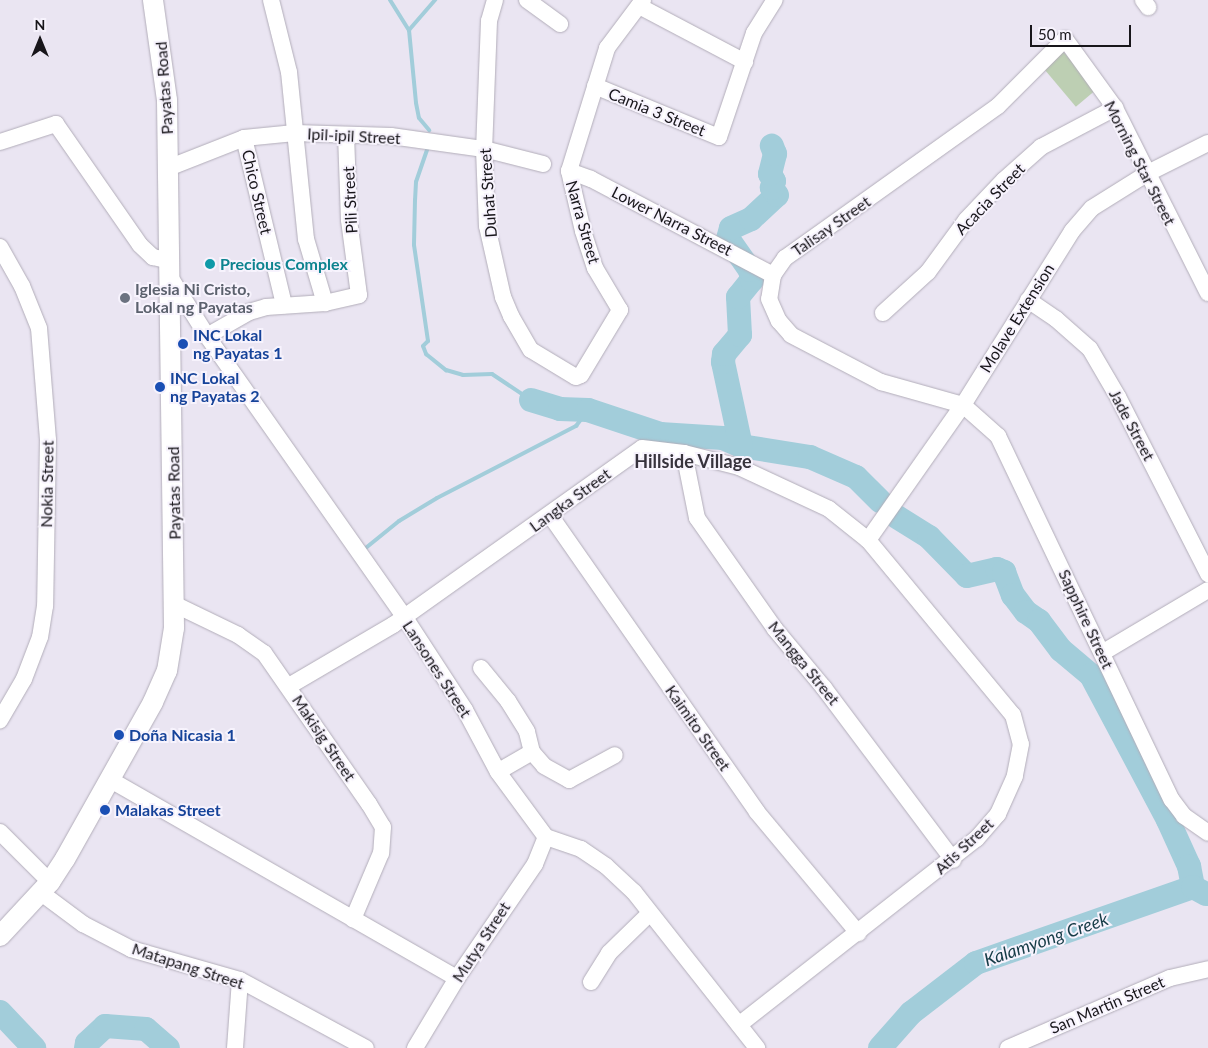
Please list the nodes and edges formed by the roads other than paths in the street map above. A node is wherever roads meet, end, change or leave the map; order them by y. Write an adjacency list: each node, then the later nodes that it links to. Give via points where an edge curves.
1 (153, 0): 19 (main road, Payatas Road, via 167,100)
2 (270, 0): 12 (street, via 288,72)
3 (495, 0): 17 (street, Duhat Street, via 489,21)
4 (527, 0): 7 (street)
5 (774, 0): 9 (street, via 754,33)
6 (641, 3): 9 (street); 10 (street, via 607,48)
7 (560, 24)
8 (1064, 39): 11 (street, Morning Star Street); 25 (street, Talisay Street, via 998,106 896,182 801,245 785,258)
9 (745, 62): 10 (street, Camia 3 Street, via 719,137)
10 (595, 86): 20 (street)
11 (1115, 108): 21 (street, Morning Star Street); 30 (street, Acacia Street, via 1041,148 1004,180 966,220 928,272)
12 (295, 133): 13 (street, Ipil-ipil Street); 14 (street, Ipil-ipil Street); 28 (street, via 306,239)
13 (346, 135): 17 (street, Ipil-ipil Street, via 391,136); 28 (street, Pili Street, via 349,220 359,295)
14 (244, 138): 19 (street, Ipil-ipil Street); 29 (street, Chico Street)
15 (0, 142): 23 (street, via 56,124 140,245)
16 (1208, 143): 21 (street, Molave Extension)
17 (484, 149): 18 (street, Ipil-ipil Street); 32 (street, Duhat Street, via 487,226 503,297 511,316 531,350 571,375)
18 (542, 164)
19 (168, 168): 23 (main road, Payatas Road)
20 (568, 171): 25 (street, Lower Narra Street, via 591,179); 32 (street, Narra Street, via 582,231 595,268 620,310)
21 (1148, 173): 26 (street, Morning Star Street); 27 (street, Molave Extension, via 1092,208 1072,230)
22 (0, 247): 24 (street, Nokia Street)
23 (170, 269): 31 (street, Lansones Street); 39 (main road, Payatas Road)
24 (6, 271): 44 (street, Nokia Street, via 39,328 48,440 45,606 40,637 24,679)
25 (773, 275): 33 (street, via 770,299 791,335 881,382)
26 (1208, 293)
27 (1028, 300): 33 (street, Molave Extension); 37 (street, Jade Street, via 1090,349 1118,396)
28 (325, 303): 29 (street)
29 (284, 305): 31 (street, via 249,312)
30 (883, 312)
31 (207, 336): 40 (street, Lansones Street)
32 (581, 375)
33 (963, 405): 36 (street, Molave Extension); 41 (street, Sapphire Street, via 998,436)
34 (684, 453): 35 (street, Langka Street, via 642,448); 36 (street, Langka Street, via 740,467 811,498); 52 (street, Mangga Street, via 697,518 775,629 824,688)
35 (550, 515): 40 (street, Langka Street); 56 (street, Kaimito Street, via 757,812)
36 (868, 540): 52 (street, Atis Street, via 1012,715 1021,744 1015,776 998,814)
37 (1208, 574)
38 (1208, 590): 41 (street)
39 (176, 605): 43 (street, Makisig Street, via 224,627 258,648); 48 (main road, Payatas Road, via 166,671)
40 (404, 616): 43 (street, Langka Street); 47 (street, Lansones Street, via 464,710)
41 (1102, 653): 50 (street, Sapphire Street, via 1172,800 1184,816)
42 (481, 668): 45 (street, via 508,701 527,732)
43 (289, 686): 55 (street, Makisig Street, via 382,828 381,853)
44 (0, 720)
45 (532, 752): 46 (street, via 544,766 569,780); 47 (street)
46 (615, 755)
47 (498, 772): 51 (street, Lansones Street)
48 (109, 779): 53 (main road, Payatas Road); 55 (street)
49 (0, 832): 53 (street, Matapang Street)
50 (1208, 833)
51 (546, 837): 54 (street, via 581,849 606,866); 59 (street, Mutya Street, via 535,864)
52 (954, 860): 56 (street, Atis Street)
53 (45, 887): 57 (main road, Payatas Road); 60 (street, Matapang Street, via 84,924 131,949)
54 (650, 913): 61 (street, via 609,953); 62 (street)
55 (353, 919): 59 (street)
56 (858, 933): 62 (street, Atis Street)
57 (0, 936)
58 (1208, 970): 67 (street, San Martin Street, via 1170,978)
59 (457, 978): 65 (street, Mutya Street)
60 (240, 980): 63 (street); 64 (street, Matapang Street)
61 (591, 982)
62 (739, 1025): 66 (street)
63 (234, 1048)
64 (366, 1048)
65 (415, 1048)
66 (757, 1048)
67 (1008, 1048)

